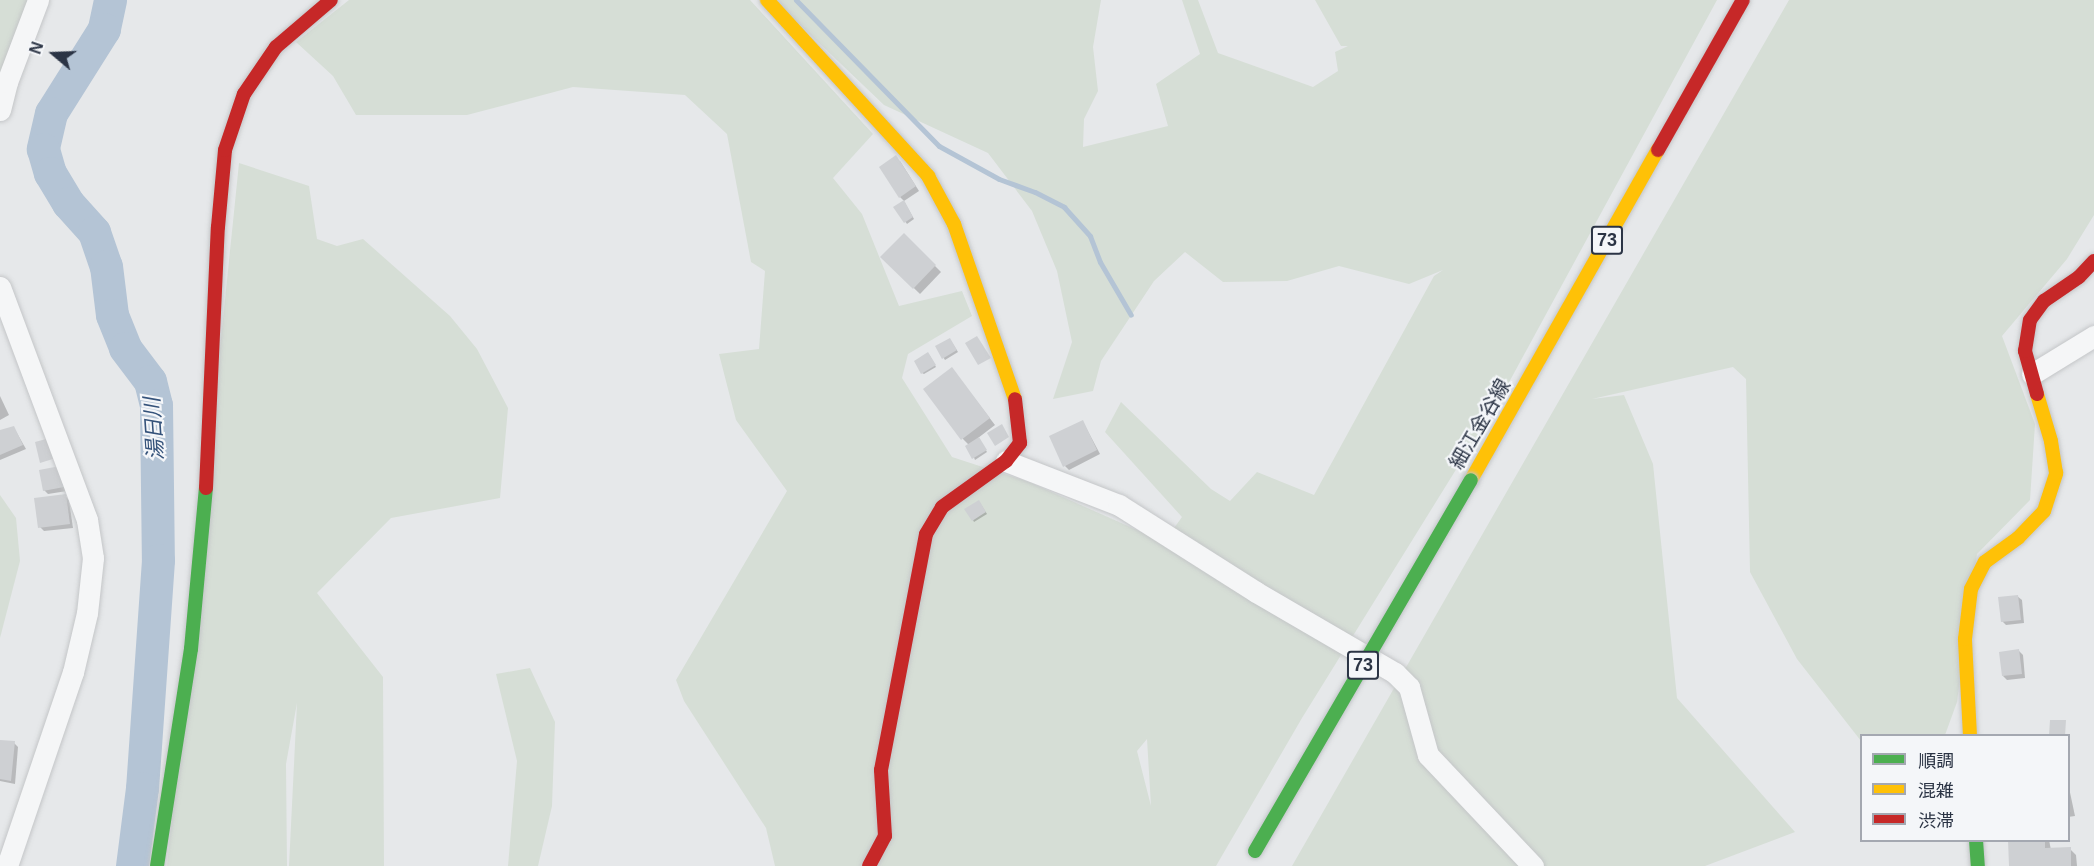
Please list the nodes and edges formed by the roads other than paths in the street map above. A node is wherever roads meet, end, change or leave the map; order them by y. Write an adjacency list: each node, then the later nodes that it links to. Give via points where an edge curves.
1 (38, 0): 5 (street)
2 (331, 0): 14 (street, via 276,47 244,94 225,150 200,557 191,649)
3 (768, 0): 10 (street, via 928,176 954,224 1016,404 1020,443)
4 (1743, 0): 16 (street, 細江金谷線 / 73, bridge)
5 (0, 110)
6 (2094, 261): 9 (street, via 2079,277 2044,301 2030,320 2025,351)
7 (0, 287): 13 (street, via 87,520 93,558 87,613 73,672)
8 (2094, 336): 9 (street)
9 (2032, 374): 11 (street, via 2056,473 2044,511 2018,538 1985,562 1971,589 1965,639)
10 (1006, 461): 15 (street, via 942,507 926,534 881,770 885,836); 17 (street, via 1119,505 1256,592 1395,673 1409,687 1428,755)
11 (1971, 734)
12 (1976, 842): 18 (street)
13 (7, 866)
14 (157, 866)
15 (869, 866)
16 (1247, 866)
17 (1533, 866)
18 (1978, 866)

